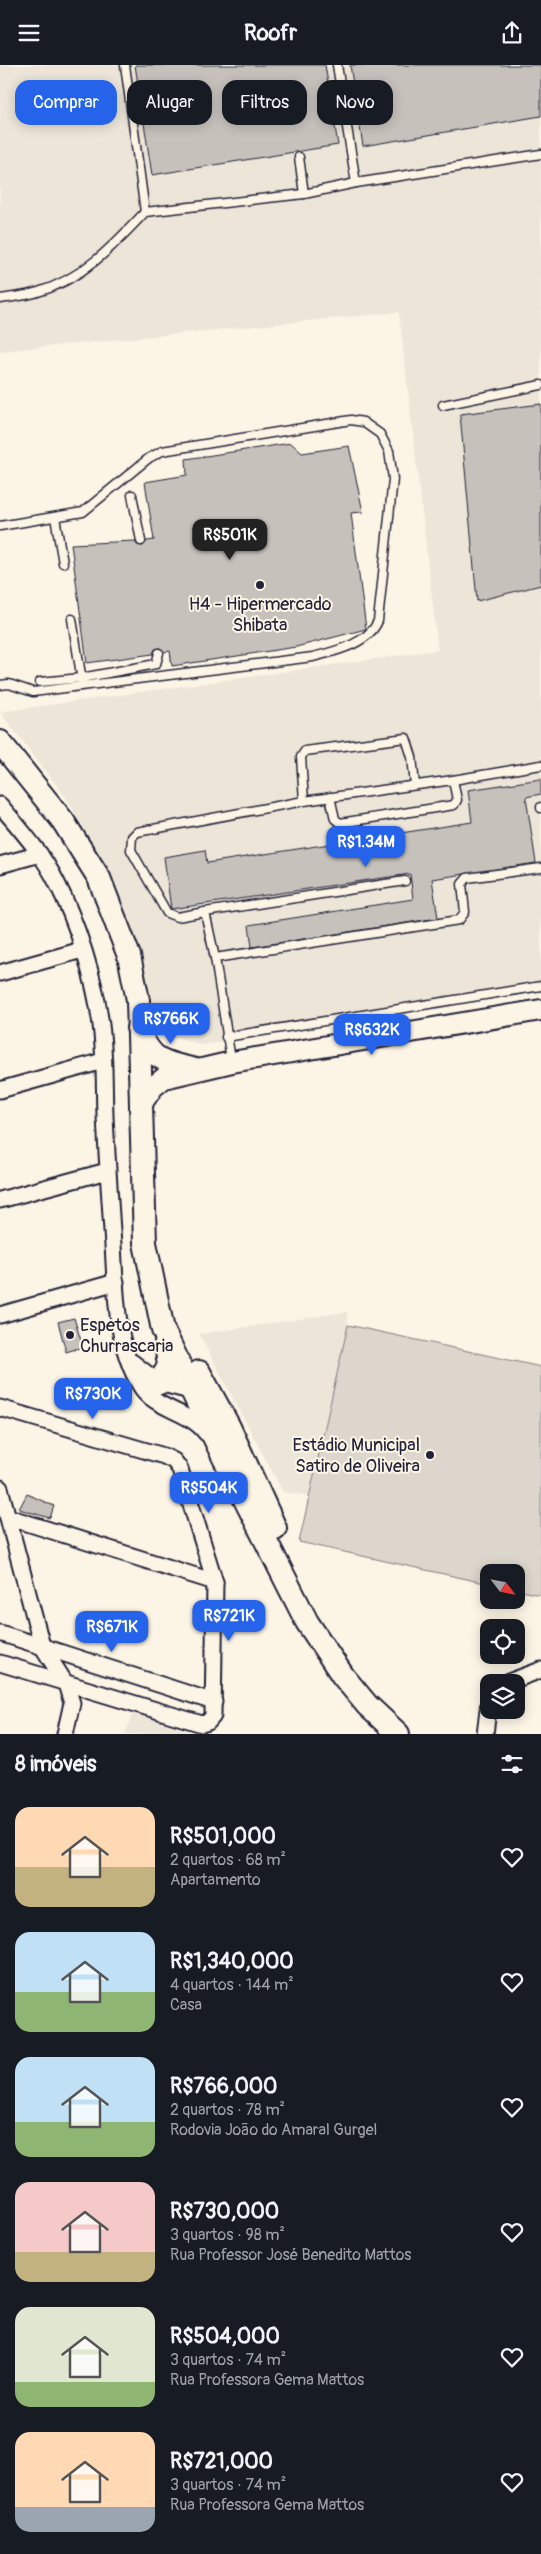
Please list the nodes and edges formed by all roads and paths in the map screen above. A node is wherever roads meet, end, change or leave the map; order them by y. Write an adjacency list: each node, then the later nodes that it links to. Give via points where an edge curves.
1 (125, 65): 7 (lane)
2 (338, 65): 5 (lane)
3 (541, 154): 5 (lane)
4 (299, 157): 6 (lane)
5 (356, 183): 6 (lane)
6 (304, 194): 7 (lane)
7 (145, 212): 8 (lane, via 92,265 69,279 38,292)
8 (0, 299)
9 (541, 385): 10 (lane)
10 (443, 405)
11 (132, 495): 14 (lane)
12 (55, 517): 13 (lane); 15 (lane); 19 (lane, via 83,512 162,451 351,420 363,422 380,434 389,451 393,479 378,621 367,637 313,657)
13 (0, 526)
14 (141, 541)
15 (63, 563)
16 (72, 619): 19 (lane)
17 (159, 653): 19 (lane, via 156,664)
18 (40, 682): 19 (lane)
19 (82, 682): 20 (lane, via 33,693 9,684)
20 (0, 685)
21 (0, 742): 38 (main road, via 64,821 99,878 129,956 138,1000)
22 (541, 765): 23 (lane)
23 (453, 780): 24 (lane); 25 (lane, via 457,800 454,805 340,823 335,819)
24 (415, 785): 25 (lane); 26 (lane, via 406,738 334,747 302,753)
25 (330, 797): 26 (lane)
26 (304, 801): 32 (lane, via 137,832 132,837 131,850 168,913 177,917)
27 (0, 805): 28 (street)
28 (40, 854): 29 (street); 33 (street, via 56,881)
29 (0, 865)
30 (541, 868): 34 (lane, via 467,878 462,884 465,912 460,920)
31 (405, 881): 32 (lane)
32 (205, 912): 34 (lane)
33 (82, 950): 35 (street); 40 (street, via 101,1025)
34 (215, 958): 39 (lane)
35 (0, 973)
36 (541, 986): 39 (lane)
37 (541, 1010): 41 (street)
38 (137, 1028): 42 (street, via 155,1057); 44 (main road)
39 (226, 1037): 41 (lane)
40 (104, 1061): 43 (street); 45 (street)
41 (232, 1062): 42 (street)
42 (197, 1070): 44 (street, via 164,1078)
43 (0, 1090)
44 (140, 1106): 48 (main road, via 145,1243)
45 (107, 1171): 46 (street); 47 (street)
46 (0, 1200)
47 (116, 1282): 49 (street); 51 (street, via 118,1314)
48 (158, 1296): 50 (main road); 55 (main road)
49 (0, 1315)
50 (164, 1330): 52 (main road, via 169,1366); 53 (main road)
51 (129, 1359): 52 (street); 56 (street, via 146,1393 195,1421)
52 (159, 1383): 53 (street)
53 (194, 1392): 55 (main road, via 205,1399); 56 (main road)
54 (0, 1408): 59 (street, via 174,1461 180,1469)
55 (229, 1427): 61 (main road, via 312,1610)
56 (224, 1458): 61 (main road)
57 (0, 1489): 58 (street)
58 (8, 1517): 59 (street); 62 (street)
59 (215, 1582): 67 (street)
60 (0, 1633): 62 (street)
61 (318, 1638): 70 (main road, via 367,1705)
62 (42, 1646): 66 (street); 67 (street)
63 (0, 1663): 66 (street)
64 (541, 1670): 65 (street)
65 (525, 1676)
66 (66, 1684): 67 (street, via 202,1724 213,1716); 69 (street, via 72,1703)
67 (214, 1702)
68 (487, 1719): 71 (street)
69 (65, 1734)
70 (398, 1734)
71 (485, 1734)

